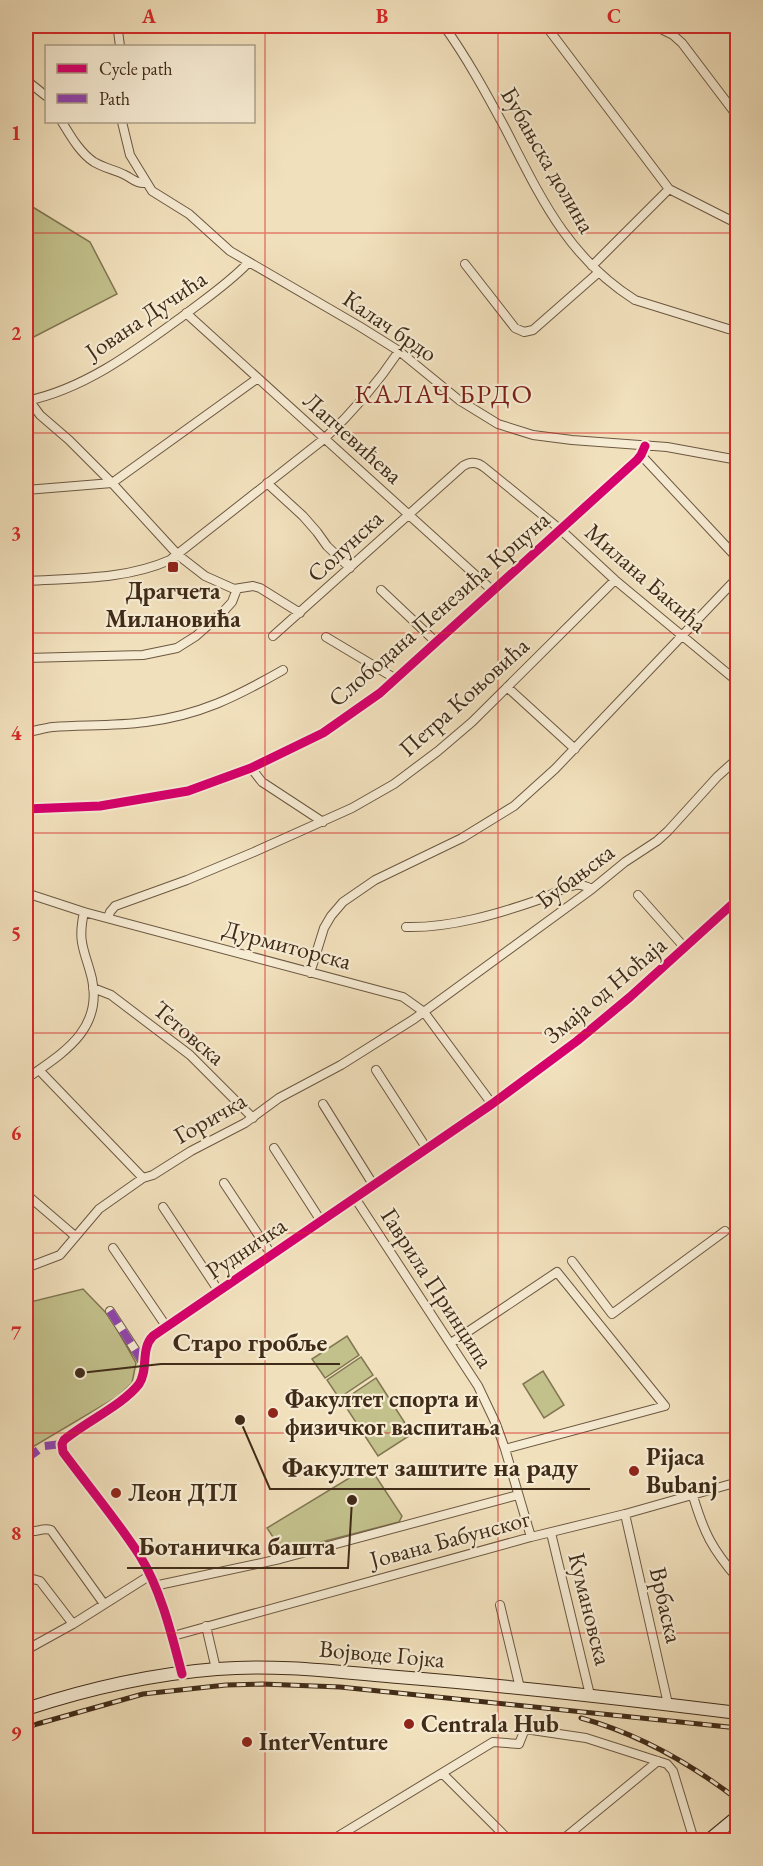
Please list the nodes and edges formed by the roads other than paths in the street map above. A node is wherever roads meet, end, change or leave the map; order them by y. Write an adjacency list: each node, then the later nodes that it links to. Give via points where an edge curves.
1 (444, 26): 16 (street, Бубањска долина, via 491,102 558,227)
2 (546, 26): 12 (street)
3 (655, 26): 8 (street, via 682,44)
4 (118, 31): 5 (street)
5 (120, 45)
6 (26, 80): 7 (street)
7 (45, 95)
8 (738, 117)
9 (63, 123): 11 (street, via 90,158)
10 (122, 123): 11 (street, Калач брдо, via 130,154)
11 (146, 183): 14 (street, Калач брдо)
12 (669, 189): 13 (street); 16 (street)
13 (738, 224)
14 (248, 263): 17 (street, Јована Дучића); 19 (street, Калач брдо)
15 (465, 264): 16 (street, via 515,328 524,332 532,330)
16 (596, 269): 18 (street, Бубањска долина, via 635,300)
17 (186, 314): 20 (street, Лапчевићева); 21 (street, Јована Дучића, via 107,369)
18 (738, 332)
19 (399, 351): 22 (street, via 370,392); 23 (street, Калач брдо, via 459,400 509,428 556,439)
20 (258, 378): 22 (street, Лапчевићева); 27 (street)
21 (27, 401): 27 (street)
22 (324, 439): 28 (street); 30 (street, Лапчевићева)
23 (645, 446): 24 (street, Слободана Пенезића Крцуна); 25 (street, Калач брдо)
24 (641, 455): 31 (street, Слободана Пенезића Крцуна); 33 (street)
25 (738, 460)
26 (471, 462): 30 (street, Солунска); 31 (street, Милана Бакића, via 482,465)
27 (112, 483): 29 (street); 32 (street)
28 (267, 483): 32 (street); 34 (street)
29 (26, 490)
30 (408, 514): 34 (street, Солунска); 40 (street, Лапчевићева)
31 (561, 530): 36 (street, Милана Бакића); 40 (street, Слободана Пенезића Крцуна)
32 (178, 555): 37 (street, via 154,567 128,573); 38 (street, via 205,576)
33 (738, 559)
34 (350, 568): 41 (street, Солунска)
35 (738, 577): 42 (street)
36 (615, 580): 42 (street, Милана Бакића); 50 (street, Петра Коњовића)
37 (26, 581)
38 (237, 589): 41 (street, via 260,588); 46 (street, via 222,613 177,648 143,655)
39 (381, 590): 45 (street)
40 (493, 591): 45 (street, Слободана Пенезића Крцуна)
41 (300, 613): 43 (street, Солунска)
42 (682, 635): 49 (street, Милана Бакића); 52 (street)
43 (273, 636)
44 (326, 637): 48 (street)
45 (437, 643): 48 (street, Слободана Пенезића Крцуна)
46 (26, 658)
47 (283, 670): 51 (street, via 241,694 178,717)
48 (396, 679): 54 (street, Слободана Пенезића Крцуна, via 323,733)
49 (738, 682)
50 (507, 687): 52 (street); 56 (street, Петра Коњовића, via 409,774)
51 (26, 732)
52 (575, 749): 65 (street, via 500,815 350,895 324,928)
53 (738, 758): 57 (street, Бубањска, via 657,841)
54 (251, 768): 55 (street, Слободана Пенезића Крцуна, via 150,799 100,806); 56 (street, via 262,782)
55 (26, 808)
56 (323, 822): 62 (street, Петра Коњовића, via 115,906)
57 (592, 889): 63 (street, via 574,885 459,922); 67 (street, Бубањска)
58 (26, 893): 61 (street, Дурмиторска)
59 (638, 895): 64 (street)
60 (738, 899): 64 (street, Змаја од Ноћаја)
61 (84, 912): 62 (street, Дурмиторска); 66 (street, via 81,938)
62 (108, 918): 65 (street, Дурмиторска)
63 (406, 927)
64 (685, 948): 72 (street, Змаја од Ноћаја, via 577,1041)
65 (310, 973): 67 (street, Дурмиторска, via 393,993)
66 (93, 988): 68 (street, via 91,1012 80,1036); 73 (street, Тетовска, via 111,995 190,1055)
67 (424, 1012): 72 (street, Дурмиторска); 73 (street, Горичка, via 341,1065 279,1098)
68 (39, 1070): 70 (street); 76 (street)
69 (376, 1070): 75 (street)
70 (26, 1080)
71 (323, 1104): 78 (street)
72 (492, 1104): 75 (street, Рудничка)
73 (253, 1118): 76 (street, Горичка)
74 (274, 1148): 82 (street)
75 (427, 1149): 78 (street, Рудничка)
76 (143, 1178): 84 (street, Горичка, via 99,1209)
77 (225, 1183): 86 (street)
78 (374, 1186): 80 (street, Рудничка)
79 (26, 1194): 84 (street)
80 (355, 1198): 82 (street, Рудничка); 92 (street, Гаврила Принципа)
81 (163, 1207): 89 (street)
82 (321, 1221): 86 (street, Рудничка)
83 (726, 1231): 87 (street, via 612,1314)
84 (75, 1236): 88 (street, Горичка, via 57,1257)
85 (113, 1248): 91 (street)
86 (271, 1254): 89 (street, Рудничка)
87 (572, 1261)
88 (26, 1268)
89 (218, 1290): 91 (street, Рудничка)
90 (110, 1311): 93 (street)
91 (166, 1326): 93 (street, Рудничка, via 147,1343)
92 (451, 1344): 94 (street, Гаврила Принципа, via 483,1396); 94 (street, via 557,1272 665,1406)
93 (145, 1365): 102 (street, Рудничка, via 133,1390 62,1444 63,1452)
94 (506, 1449): 96 (street, Гаврила Принципа)
95 (738, 1482): 97 (street, Јована Бабунског)
96 (518, 1495): 101 (street, Гаврила Принципа); 105 (street, via 280,1559)
97 (693, 1496): 98 (street, Јована Бабунског); 104 (street, via 712,1547)
98 (625, 1514): 100 (street, Јована Бабунског); 116 (street, Врбаска)
99 (26, 1530): 106 (street, via 51,1530)
100 (551, 1533): 101 (street, Јована Бабунског); 115 (street, Кумановска)
101 (531, 1537): 109 (street, Јована Бабунског)
102 (149, 1576): 105 (street); 106 (street)
103 (26, 1577): 108 (street, via 40,1581)
104 (738, 1579)
105 (154, 1586): 110 (street)
106 (104, 1604): 108 (street)
107 (500, 1605): 114 (street)
108 (73, 1624): 111 (street)
109 (206, 1626): 110 (street, Јована Бабунског); 112 (street)
110 (173, 1636): 113 (street)
111 (26, 1650)
112 (216, 1669): 113 (street, Војводе Гојка); 114 (street, Војводе Гојка, via 296,1669)
113 (182, 1674): 117 (street, Војводе Гојка, via 61,1697)
114 (520, 1688): 115 (street, Војводе Гојка)
115 (590, 1695): 116 (street, Војводе Гојка)
116 (669, 1704): 118 (street, Војводе Гојка)
117 (26, 1708)
118 (738, 1713)
119 (658, 1761): 120 (street, via 586,1738 525,1729 519,1744 493,1742); 124 (street); 125 (street, via 673,1772)
120 (443, 1774): 122 (street); 123 (street)
121 (738, 1816): 126 (street)
122 (332, 1840)
123 (509, 1840)
124 (562, 1840)
125 (694, 1840)
126 (709, 1840)

